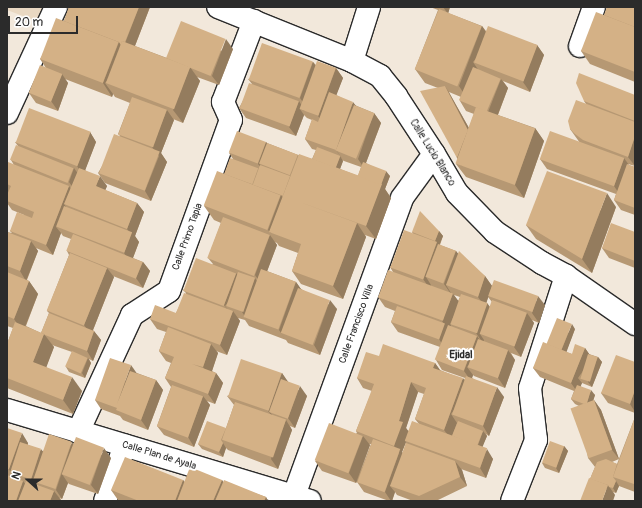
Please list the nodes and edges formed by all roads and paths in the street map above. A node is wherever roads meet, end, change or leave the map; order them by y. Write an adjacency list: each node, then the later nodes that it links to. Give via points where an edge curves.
1 (56, 7): 8 (street)
2 (218, 7): 5 (street, Calle Lucio Blanco)
3 (369, 7): 7 (street)
4 (594, 7): 6 (street)
5 (254, 21): 7 (street, Calle Lucio Blanco); 13 (street, Calle Primo Tapia, via 223,102 231,120 169,291 132,315)
6 (580, 46)
7 (352, 61): 9 (street, Calle Lucio Blanco, via 380,76)
8 (7, 113)
9 (434, 154): 10 (street, Calle Lucio Blanco, via 457,193 495,232); 15 (street, Calle Francisco Villa, via 402,198)
10 (566, 276): 11 (street, Calle Lucio Blanco); 17 (street, via 530,388 536,440)
11 (635, 324)
12 (7, 410): 13 (street, Calle Plan de Ayala)
13 (78, 432): 14 (street, Calle Plan de Ayala)
14 (125, 445): 15 (street, Calle Plan de Ayala); 16 (street)
15 (299, 499)
16 (105, 501)
17 (512, 501)

